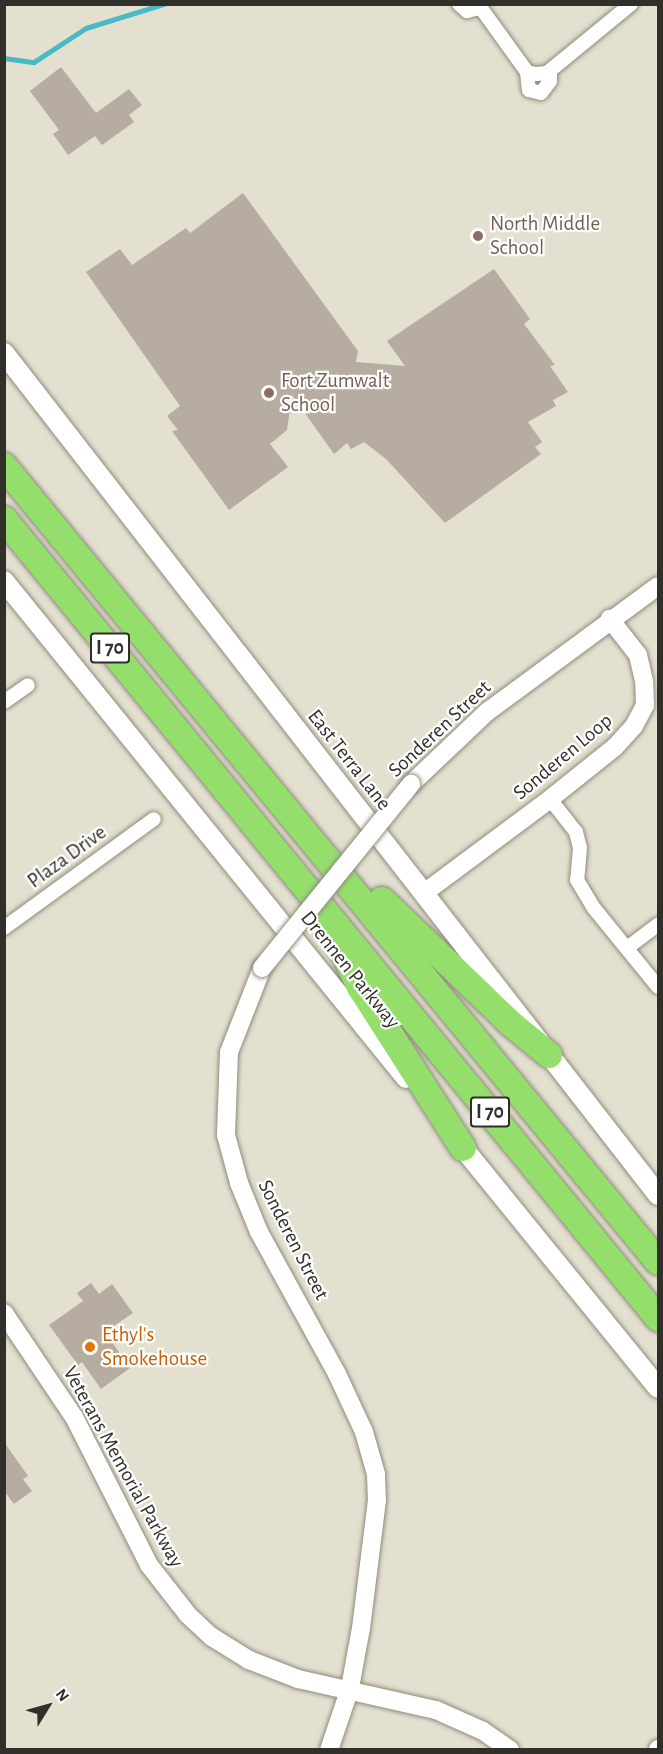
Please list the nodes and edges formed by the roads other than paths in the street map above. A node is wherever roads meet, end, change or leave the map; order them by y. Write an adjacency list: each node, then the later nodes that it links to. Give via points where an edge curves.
1 (459, 4): 3 (street, via 467,11)
2 (630, 4): 3 (street, via 550,71 527,72)
3 (479, 6)
4 (4, 353): 15 (main road, East Terra Lane)
5 (4, 466): 14 (highway, I 70)
6 (4, 519): 16 (highway, I 70)
7 (4, 581): 22 (main road, Drennen Parkway)
8 (658, 586): 9 (street, Sonderen Street)
9 (610, 619): 12 (street, Sonderen Loop, via 638,655 645,705 634,726 615,747); 28 (street, Sonderen Street, bridge, via 487,712 411,784 262,968 229,1052 226,1135 239,1183 259,1232 337,1374 364,1432 375,1474 377,1500)
10 (28, 685): 11 (street)
11 (4, 702)
12 (550, 799): 15 (street, Sonderen Loop); 19 (street, via 576,832 580,848 578,880)
13 (154, 819): 18 (street, Plaza Drive)
14 (325, 852): 21 (highway); 24 (highway, I 70)
15 (424, 893): 21 (main road, East Terra Lane)
16 (321, 907): 22 (highway, via 360,987); 26 (highway, I 70)
17 (658, 925): 19 (street)
18 (4, 928)
19 (627, 948): 20 (street)
20 (658, 987)
21 (549, 1055): 23 (main road, East Terra Lane)
22 (463, 1148): 27 (main road, Drennen Parkway)
23 (658, 1195)
24 (658, 1262)
25 (4, 1313): 28 (street, Veterans Memorial Parkway, via 74,1417 149,1565 188,1615 212,1637 249,1660 298,1679)
26 (658, 1318)
27 (658, 1388)
28 (350, 1688): 29 (street, Sonderen Street); 30 (street, Veterans Memorial Parkway, via 436,1710 483,1731)
29 (329, 1749)
30 (510, 1749)

